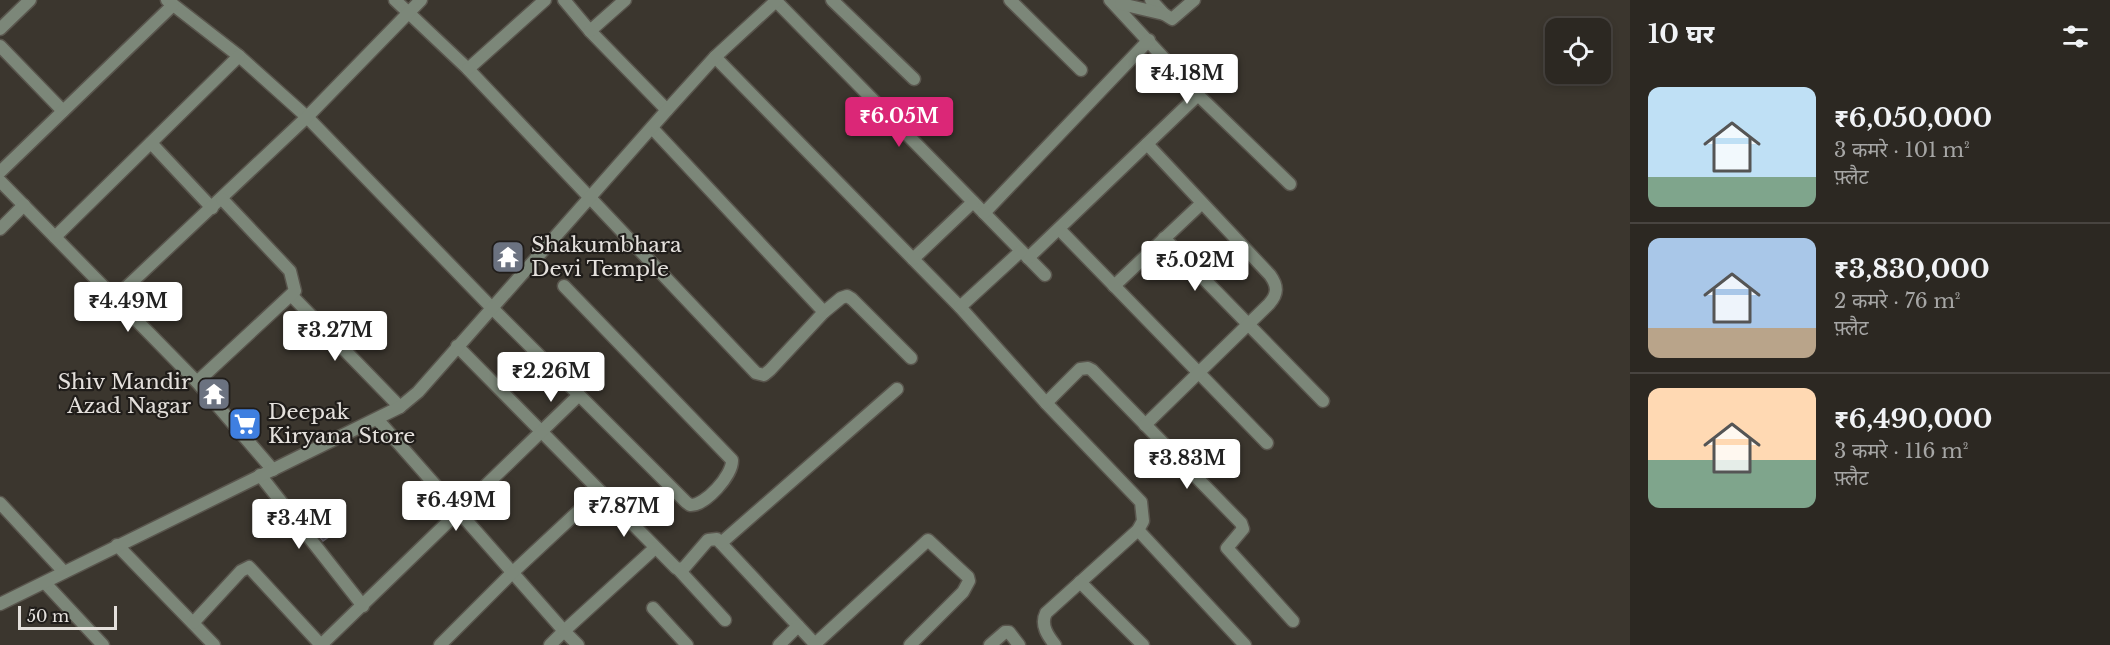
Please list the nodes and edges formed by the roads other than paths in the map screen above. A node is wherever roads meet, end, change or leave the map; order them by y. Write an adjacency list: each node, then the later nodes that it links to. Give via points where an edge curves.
1 (30, 0): 15 (street)
2 (395, 0): 14 (street)
3 (421, 0): 14 (street)
4 (544, 0): 21 (street)
5 (564, 0): 16 (street)
6 (625, 0): 16 (street)
7 (832, 0): 23 (street)
8 (1010, 0): 22 (street)
9 (1194, 0): 13 (street, via 1176,18)
10 (776, 1): 20 (street); 36 (street)
11 (170, 2): 19 (street); 26 (street)
12 (1118, 3): 13 (street); 17 (street)
13 (1150, 5): 17 (street)
14 (408, 12): 21 (street); 27 (street)
15 (0, 29)
16 (590, 32): 25 (street)
17 (1146, 38): 24 (street); 40 (street)
18 (0, 46): 26 (street)
19 (239, 56): 27 (street); 29 (street)
20 (715, 57): 25 (street); 46 (street)
21 (468, 69): 34 (street)
22 (1081, 70)
23 (914, 79)
24 (1198, 95): 30 (street); 33 (street)
25 (667, 110): 28 (street)
26 (63, 111): 31 (street)
27 (307, 117): 35 (street); 52 (street)
28 (652, 128): 34 (street); 54 (street)
29 (151, 143): 39 (street); 43 (street)
30 (1147, 144): 37 (street); 42 (street)
31 (0, 172)
32 (0, 181): 38 (street)
33 (1290, 184)
34 (590, 198): 52 (street); 54 (street, via 756,373 764,375 770,370)
35 (222, 200): 39 (street); 50 (street, via 290,271 295,283)
36 (974, 202): 40 (street); 46 (street)
37 (1202, 203): 44 (street); 55 (street, via 1275,281 1274,299)
38 (24, 205): 41 (street); 43 (street)
39 (212, 208): 51 (street)
40 (984, 213): 45 (street)
41 (0, 229)
42 (1059, 229): 45 (street); 49 (street)
43 (55, 237): 51 (street)
44 (1164, 238): 49 (street); 55 (street)
45 (1024, 254): 47 (street); 53 (street)
46 (913, 259): 53 (street)
47 (1045, 275)
48 (564, 286): 61 (street, via 727,454 732,467 729,474 699,504 690,505)
49 (1114, 286): 58 (street)
50 (292, 296): 59 (street); 64 (street)
51 (115, 297): 59 (street)
52 (491, 307): 56 (street); 61 (street)
53 (960, 307): 63 (street)
54 (824, 312): 57 (street, via 841,297 852,299)
55 (1248, 325): 58 (street); 62 (street)
56 (457, 346): 64 (street, via 418,393); 67 (street)
57 (911, 358)
58 (1198, 372): 66 (street); 68 (street)
59 (197, 382): 69 (street)
60 (897, 388): 75 (street)
61 (579, 395): 67 (street)
62 (1323, 400)
63 (1046, 403): 66 (street, via 1080,369 1088,368); 74 (street, via 1136,493 1144,512)
64 (400, 407): 65 (street)
65 (377, 419): 69 (street); 73 (street)
66 (1145, 425): 87 (street, via 1241,523 1243,529 1227,548)
67 (544, 432): 71 (street); 73 (street)
68 (1267, 443)
69 (273, 470): 70 (street)
70 (260, 475): 76 (street); 84 (street)
71 (600, 491): 77 (street); 80 (street)
72 (0, 503): 79 (street)
73 (459, 513): 80 (street); 84 (street)
74 (1138, 530): 81 (street); 105 (street)
75 (721, 543): 78 (street, via 713,538 708,540); 89 (street)
76 (117, 545): 79 (street); 88 (street)
77 (654, 548): 78 (street); 90 (street)
78 (679, 570): 86 (street)
79 (64, 572): 82 (street)
80 (512, 573): 90 (street); 94 (street)
81 (1080, 582): 103 (street, via 1043,618 1045,630); 104 (street)
82 (45, 583): 83 (street); 91 (street)
83 (0, 604)
84 (363, 606): 93 (street)
85 (653, 608): 97 (street)
86 (725, 620)
87 (1293, 621)
88 (193, 623): 92 (street); 93 (street, via 249,567)
89 (798, 626): 98 (street); 99 (street)
90 (564, 631): 95 (street); 96 (street)
91 (103, 645)
92 (214, 645)
93 (321, 645)
94 (440, 645)
95 (550, 645)
96 (578, 645)
97 (687, 645)
98 (779, 645)
99 (816, 645): 100 (street, via 928,540 969,581 963,592)
100 (910, 645)
101 (990, 645): 102 (street, via 1005,632)
102 (1019, 645)
103 (1055, 645)
104 (1143, 645)
105 (1245, 645)

